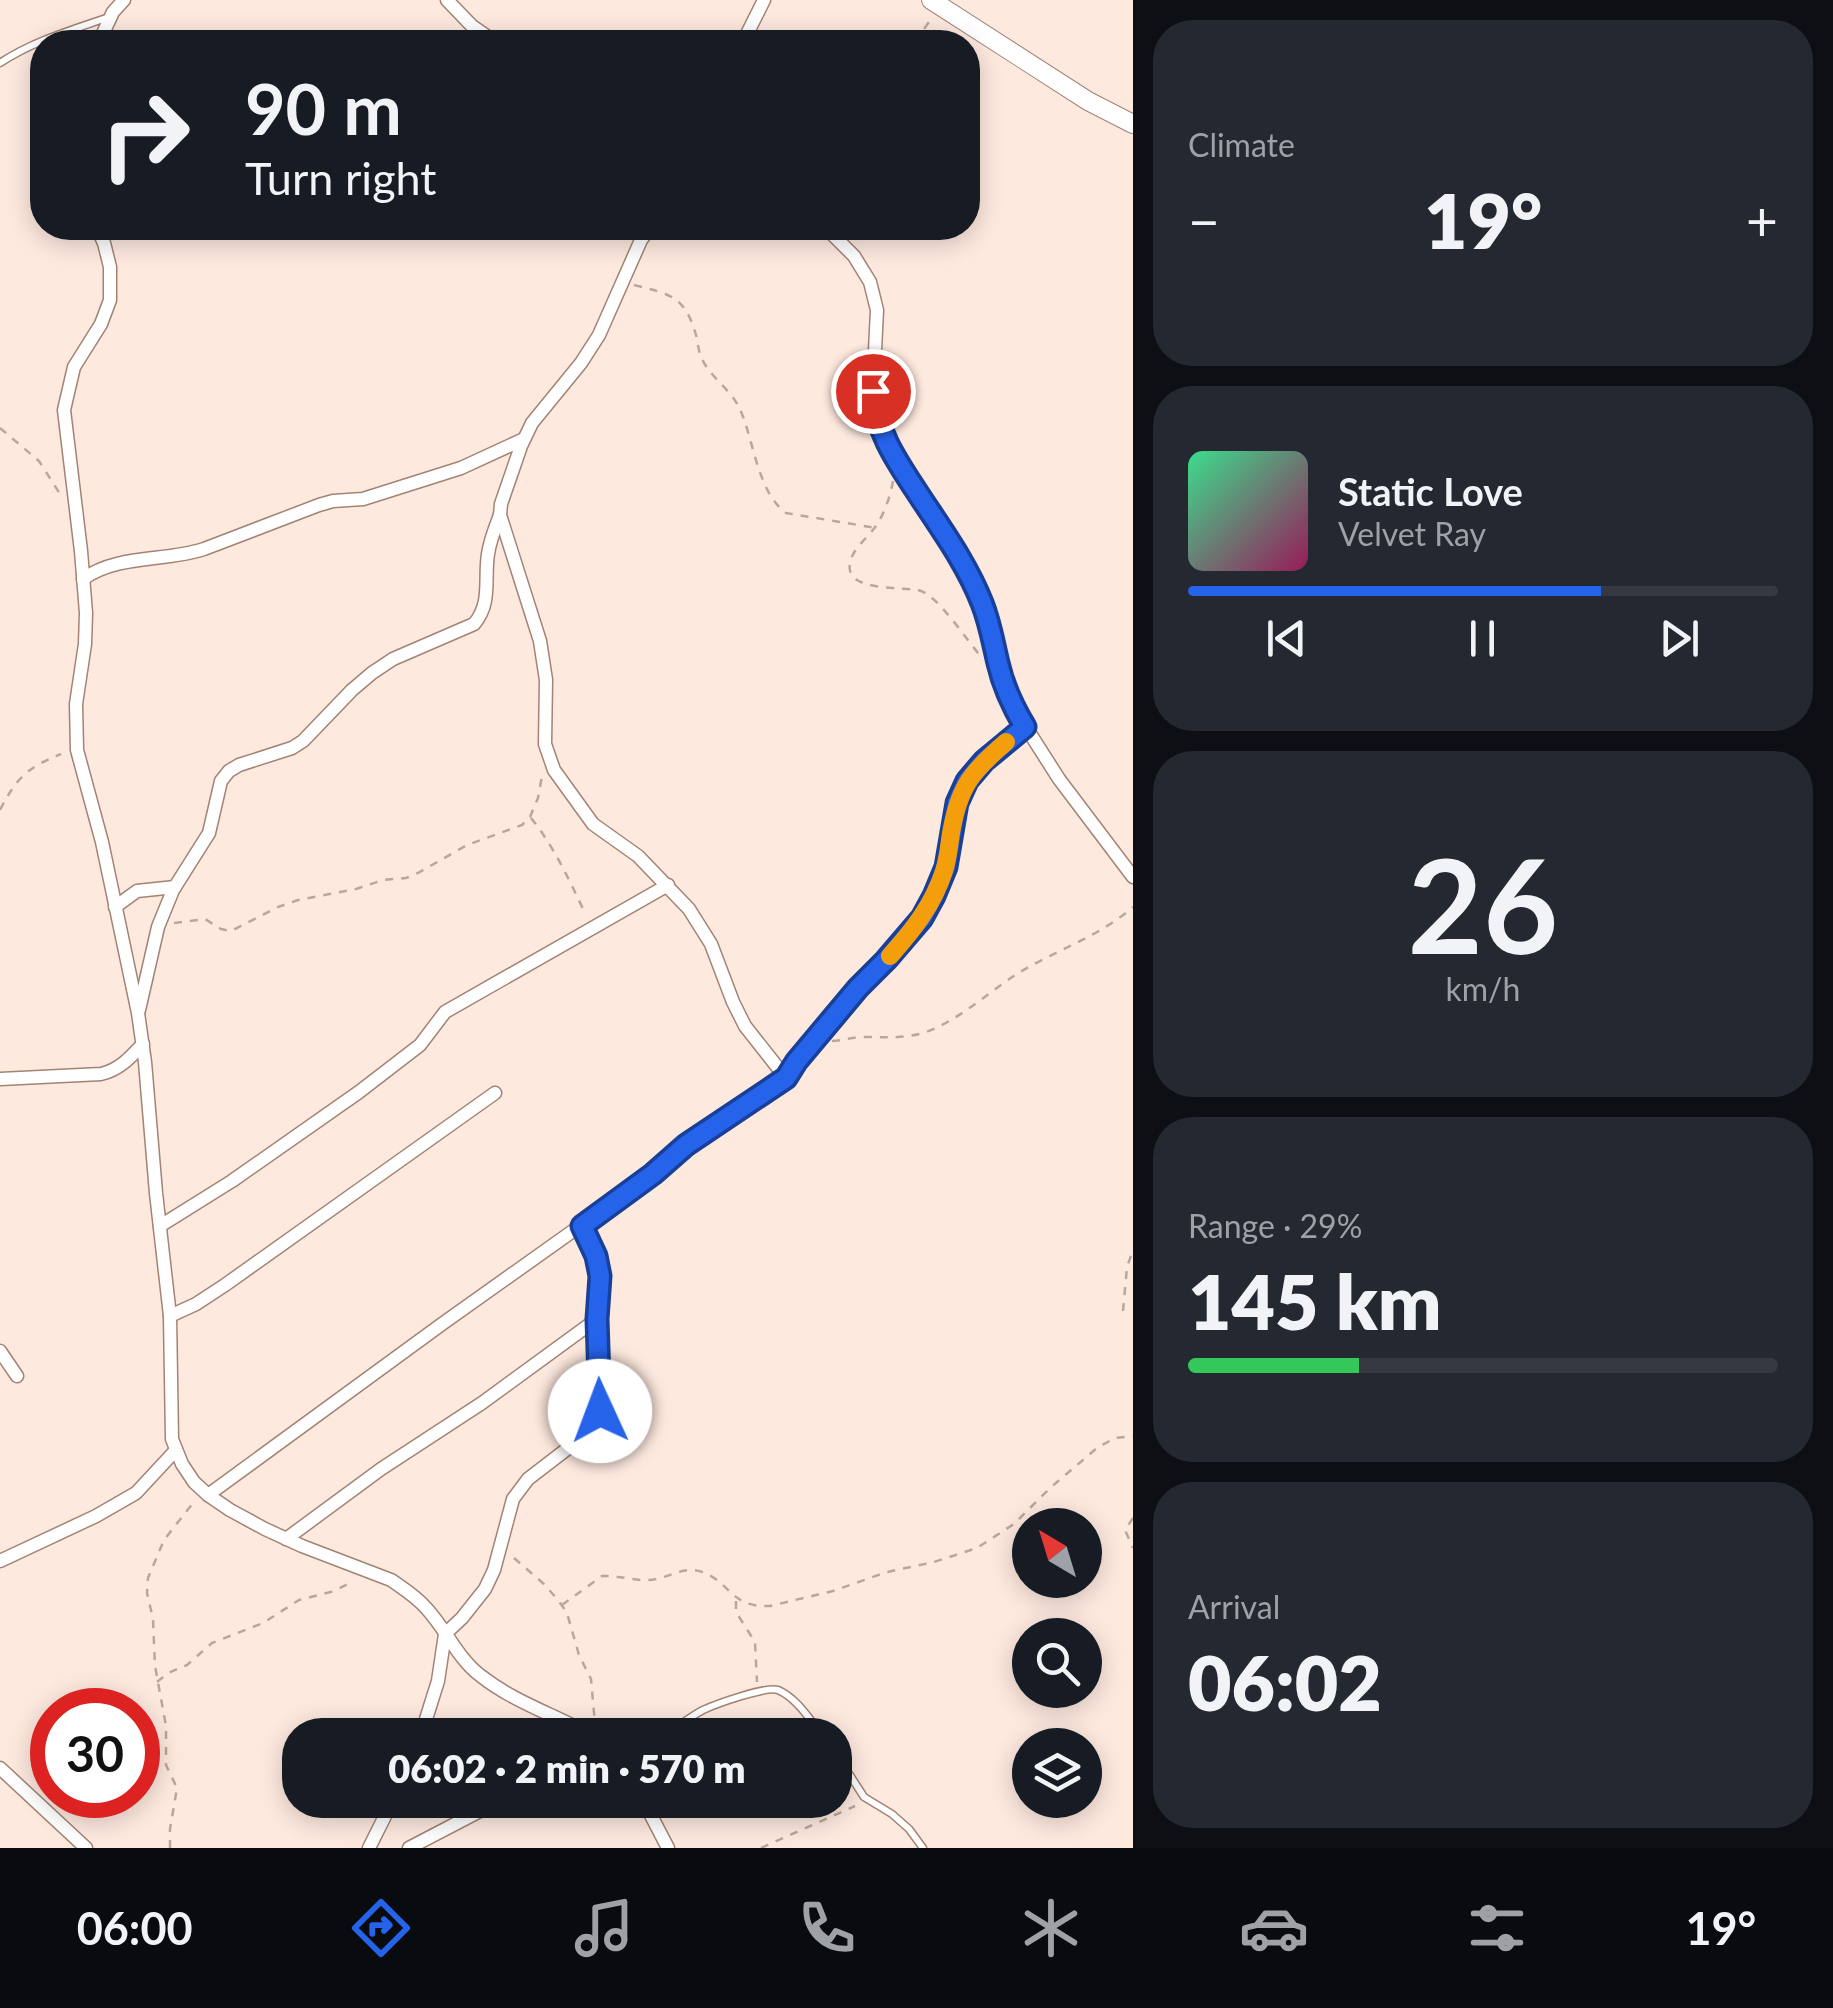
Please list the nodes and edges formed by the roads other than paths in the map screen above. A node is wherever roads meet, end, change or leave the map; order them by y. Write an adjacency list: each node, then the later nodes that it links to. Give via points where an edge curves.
1 (124, 0): 5 (street)
2 (447, 0): 8 (street)
3 (764, 0): 9 (street)
4 (936, 2): 10 (street)
5 (111, 16): 6 (lane); 7 (street)
6 (73, 30)
7 (105, 30)
8 (478, 30)
9 (750, 30)
10 (979, 30)
11 (980, 31): 14 (street)
12 (30, 47): 13 (lane)
13 (0, 63)
14 (1133, 124)
15 (101, 240): 20 (street, via 110,300 74,367 64,410)
16 (641, 240): 18 (street, via 604,326)
17 (838, 240): 21 (street, via 870,282 877,310 873,391 879,427 982,601 1005,686)
18 (524, 439): 19 (street); 20 (street, via 461,468 362,499 332,501 204,550 99,568)
19 (500, 515): 23 (street, via 540,641 546,750 554,770 593,824); 24 (street, via 488,553 486,601 474,624 372,673 292,748 228,771 210,833)
20 (83, 579): 25 (street, via 76,748)
21 (1025, 727): 22 (street); 28 (street, via 967,781 946,867 922,918)
22 (1133, 877)
23 (668, 885): 28 (street, via 711,944 745,1026); 31 (street, via 445,1012 420,1044 360,1092)
24 (175, 887): 25 (street, via 136,891); 26 (street, via 158,926)
25 (115, 906): 26 (street)
26 (138, 1013): 27 (street)
27 (143, 1044): 29 (street, via 116,1069 100,1074); 31 (street)
28 (786, 1078): 32 (street)
29 (0, 1079)
30 (494, 1094): 33 (street, via 225,1285)
31 (160, 1226): 33 (street)
32 (582, 1226): 34 (street, via 600,1276); 38 (street)
33 (170, 1316): 37 (street)
34 (597, 1319): 39 (street); 41 (street, via 598,1418 518,1489 486,1589)
35 (0, 1352): 36 (street)
36 (16, 1376)
37 (175, 1451): 38 (street); 40 (street, via 136,1493)
38 (206, 1493): 39 (street)
39 (286, 1539): 41 (street, via 391,1580)
40 (0, 1561)
41 (445, 1634): 42 (street); 43 (street, via 479,1675)
42 (426, 1718)
43 (557, 1718)
44 (691, 1718): 45 (lane, via 768,1688)
45 (808, 1718)
46 (0, 1768): 52 (street)
47 (852, 1777): 57 (lane, via 868,1800 892,1814)
48 (385, 1818): 51 (street)
49 (466, 1818): 55 (street)
50 (652, 1818): 56 (street)
51 (377, 1834): 53 (street); 54 (street)
52 (86, 1848)
53 (370, 1848)
54 (385, 1848)
55 (409, 1848)
56 (668, 1848)
57 (923, 1848)

